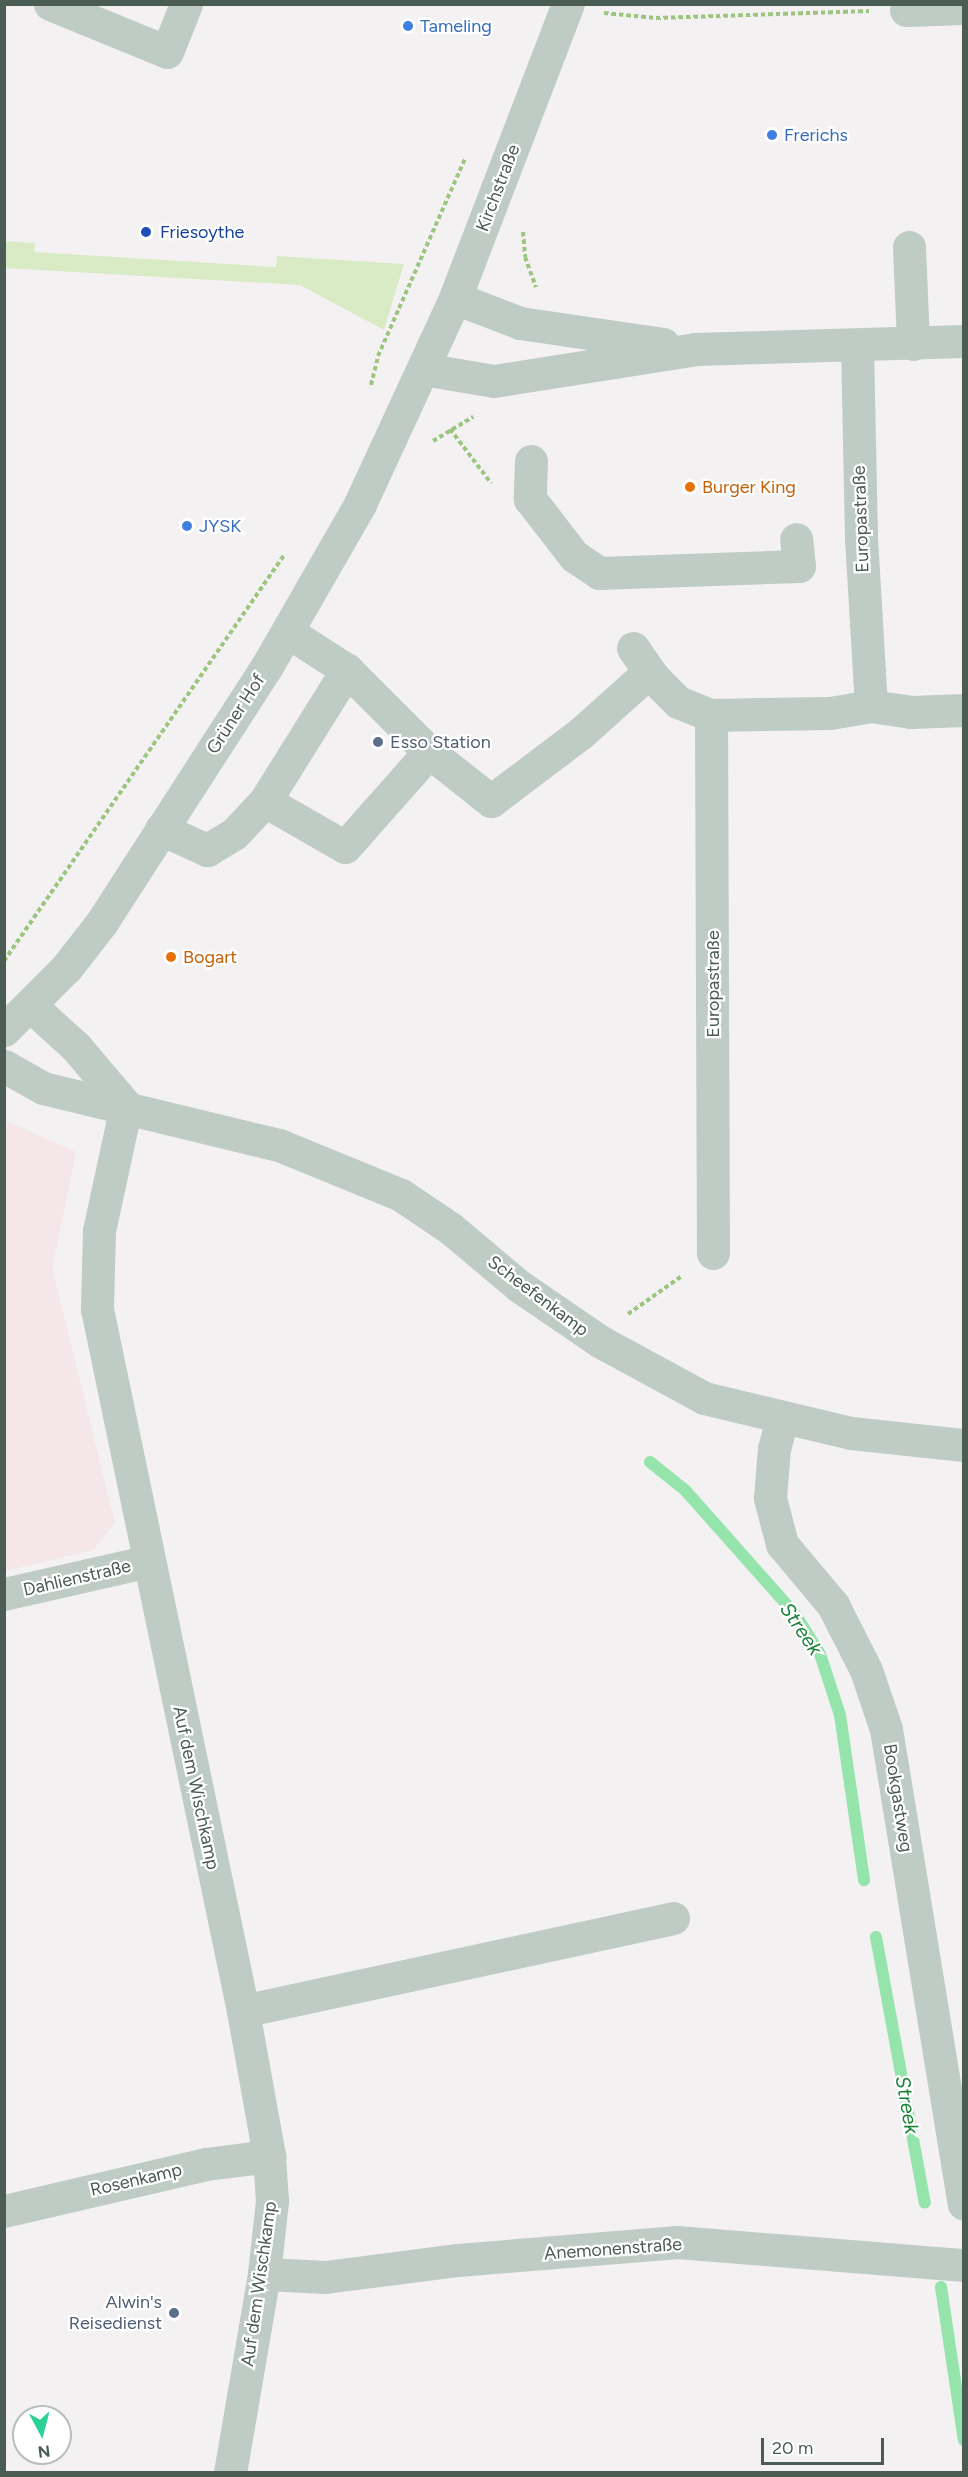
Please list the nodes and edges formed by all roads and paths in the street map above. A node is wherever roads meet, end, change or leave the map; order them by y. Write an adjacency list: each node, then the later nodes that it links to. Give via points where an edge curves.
1 (186, 4): 3 (street, via 166,52)
2 (568, 4): 9 (street, Kirchstraße)
3 (64, 7)
4 (963, 8): 5 (street)
5 (906, 10): 6 (path, via 657,18)
6 (603, 13)
7 (467, 154): 15 (path, via 378,356)
8 (909, 247): 11 (street)
9 (455, 297): 13 (street, via 520,322); 14 (street, Kirchstraße)
10 (963, 341): 11 (street)
11 (913, 344): 12 (street)
12 (857, 346): 13 (street); 21 (street, Europastraße, via 861,538)
13 (695, 349): 14 (street, via 494,381)
14 (423, 369): 19 (street, Grüner Hof, via 360,504)
15 (370, 388)
16 (531, 461): 17 (street, via 530,499 574,556 598,573 799,566)
17 (796, 539)
18 (287, 549): 27 (path)
19 (288, 632): 20 (street); 26 (street, Grüner Hof)
20 (347, 670): 24 (street); 25 (street)
21 (871, 706): 22 (street, via 911,712); 23 (street, via 830,713)
22 (963, 710)
23 (711, 715): 24 (street, via 678,702 641,660 581,733 491,801); 32 (street, Europastraße)
24 (429, 752): 25 (street, via 345,847)
25 (265, 801): 26 (street, via 234,834 207,850)
26 (161, 829): 28 (street, Grüner Hof, via 102,922)
27 (4, 961)
28 (31, 1006): 29 (street, Grüner Hof); 31 (street, via 76,1047)
29 (4, 1030)
30 (4, 1066): 31 (street, Scheefenkamp, via 43,1088)
31 (126, 1106): 33 (street, Scheefenkamp, via 279,1145 401,1195); 36 (street, Auf dem Wischkamp, via 99,1232 98,1309)
32 (713, 1253): 33 (path, via 619,1321)
33 (602, 1342): 34 (street, Scheefenkamp, via 705,1398)
34 (782, 1419): 35 (street, Scheefenkamp, via 851,1433); 41 (street, Bookgastweg, via 774,1448 770,1498 783,1544 833,1605 866,1670 886,1730)
35 (963, 1445)
36 (149, 1561): 37 (street, Dahlienstraße); 39 (street, Auf dem Wischkamp)
37 (4, 1594)
38 (673, 1918): 39 (street)
39 (243, 2011): 40 (street, Auf dem Wischkamp)
40 (269, 2156): 42 (street, Rosenkamp, via 206,2164); 44 (street, Auf dem Wischkamp, via 272,2201)
41 (963, 2204)
42 (4, 2211)
43 (963, 2265): 44 (street, Anemonenstraße, via 677,2242 458,2260 325,2277)
44 (264, 2274): 45 (street, Auf dem Wischkamp)
45 (230, 2472)

